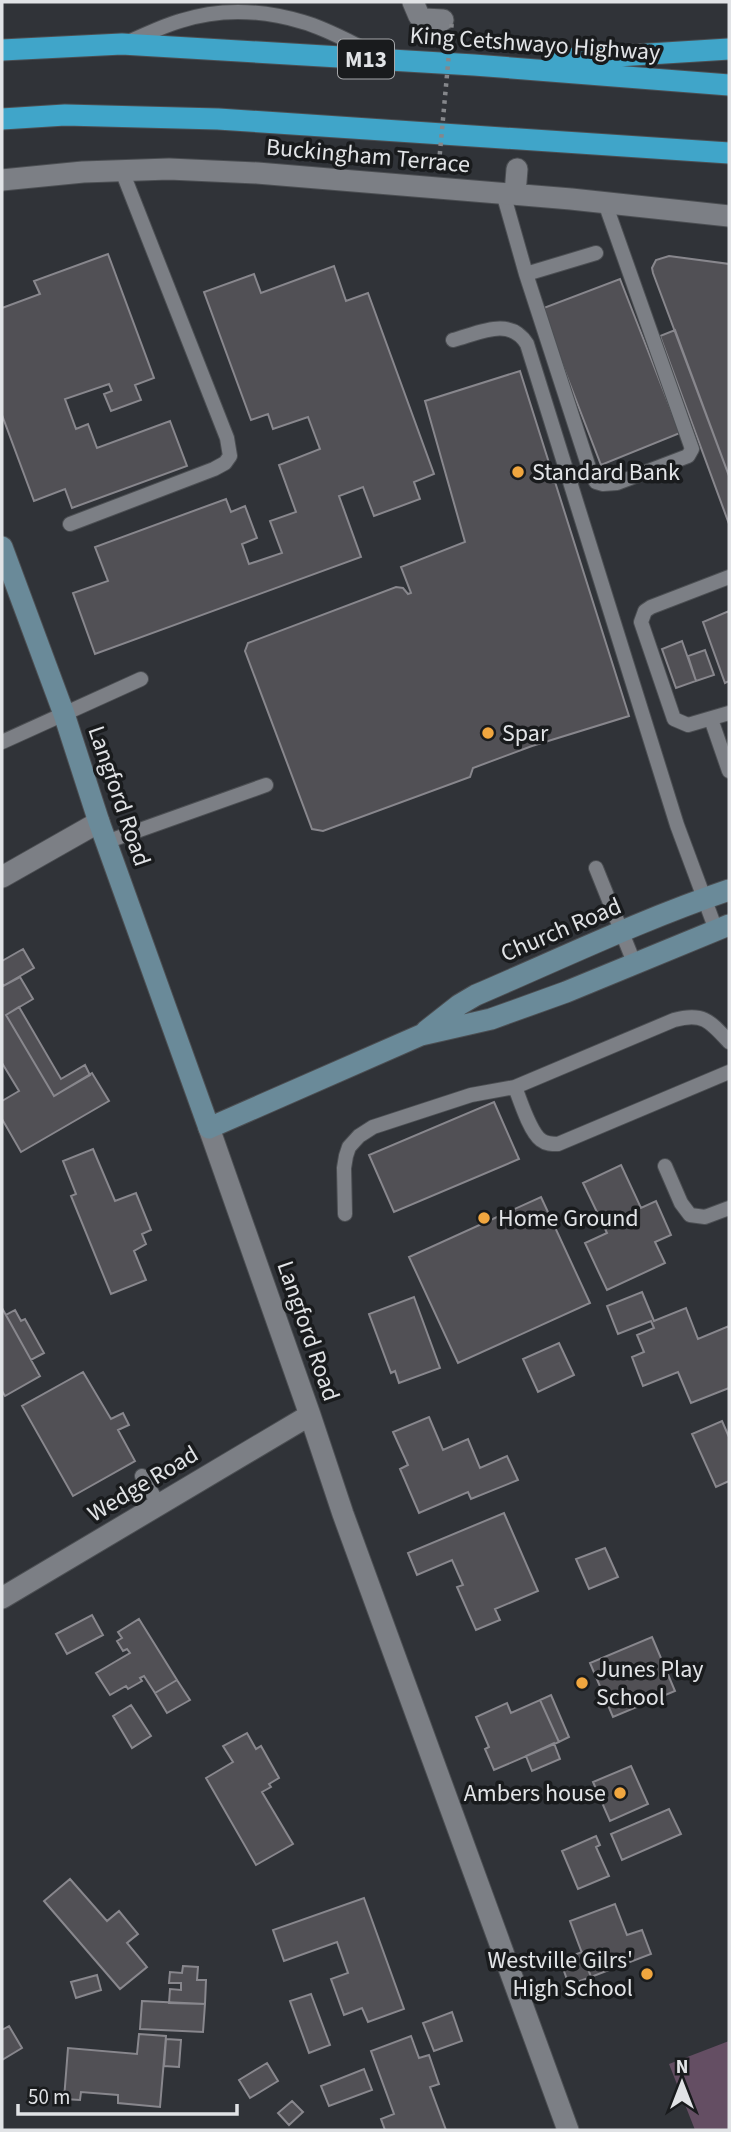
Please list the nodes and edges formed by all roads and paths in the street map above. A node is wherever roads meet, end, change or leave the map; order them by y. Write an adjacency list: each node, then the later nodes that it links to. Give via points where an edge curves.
1 (412, 2): 2 (street, via 419,16)
2 (448, 20): 12 (path, bridge)
3 (122, 44): 5 (highway, King Cetshwayo Highway / M13); 6 (highway, King Cetshwayo Highway / M13); 6 (lane, via 180,21 240,12 305,22)
4 (729, 49): 7 (highway)
5 (2, 50)
6 (389, 60): 7 (highway, King Cetshwayo Highway / M13)
7 (474, 65): 8 (highway, King Cetshwayo Highway / M13)
8 (729, 85)
9 (2, 119): 10 (highway, via 65,115 218,119)
10 (529, 139): 11 (highway); 13 (highway)
11 (729, 153)
12 (439, 163)
13 (729, 164)
14 (517, 169): 17 (street)
15 (122, 171): 16 (street, Buckingham Terrace); 17 (street, Buckingham Terrace, via 257,173); 23 (lane, via 227,438 230,456 214,469)
16 (2, 180)
17 (509, 194): 18 (street, Buckingham Terrace); 21 (lane)
18 (605, 202): 19 (street, Buckingham Terrace); 21 (lane, via 692,444 688,456 617,482 596,482)
19 (729, 216)
20 (596, 253): 21 (lane)
21 (526, 274)
22 (453, 340): 38 (lane, via 504,327 522,335 527,344)
23 (71, 524)
24 (2, 547): 25 (street, Langford Road)
25 (6, 573): 29 (street, Langford Road)
26 (729, 578): 30 (lane, via 651,607 641,622 674,719 688,725)
27 (141, 679): 29 (lane)
28 (729, 713): 30 (lane)
29 (64, 714): 31 (lane); 34 (street, Langford Road)
30 (711, 719): 32 (lane)
31 (2, 742)
32 (729, 771)
33 (266, 785): 34 (lane, via 166,820)
34 (103, 832): 36 (street); 46 (street, Langford Road)
35 (596, 869): 40 (lane)
36 (2, 877)
37 (729, 890): 38 (street, Church Road)
38 (704, 899): 39 (lane); 40 (street, Church Road)
39 (723, 928): 41 (street, Church Road)
40 (622, 932): 41 (lane); 42 (street, Church Road, via 477,995)
41 (635, 965): 42 (street, Church Road, via 491,1019)
42 (421, 1035): 46 (street, Church Road)
43 (729, 1042): 45 (lane, via 704,1019 689,1016)
44 (729, 1072): 45 (lane, via 558,1144 549,1144 535,1133)
45 (515, 1087): 49 (lane, via 451,1101 359,1136 345,1156)
46 (209, 1128): 50 (street, Langford Road)
47 (666, 1167): 48 (lane, via 690,1214 705,1217)
48 (729, 1208)
49 (345, 1214)
50 (310, 1415): 52 (street, Wedge Road); 54 (street, Langford Road)
51 (142, 1476): 52 (lane)
52 (159, 1505): 53 (street, Wedge Road)
53 (2, 1598)
54 (568, 2130)

